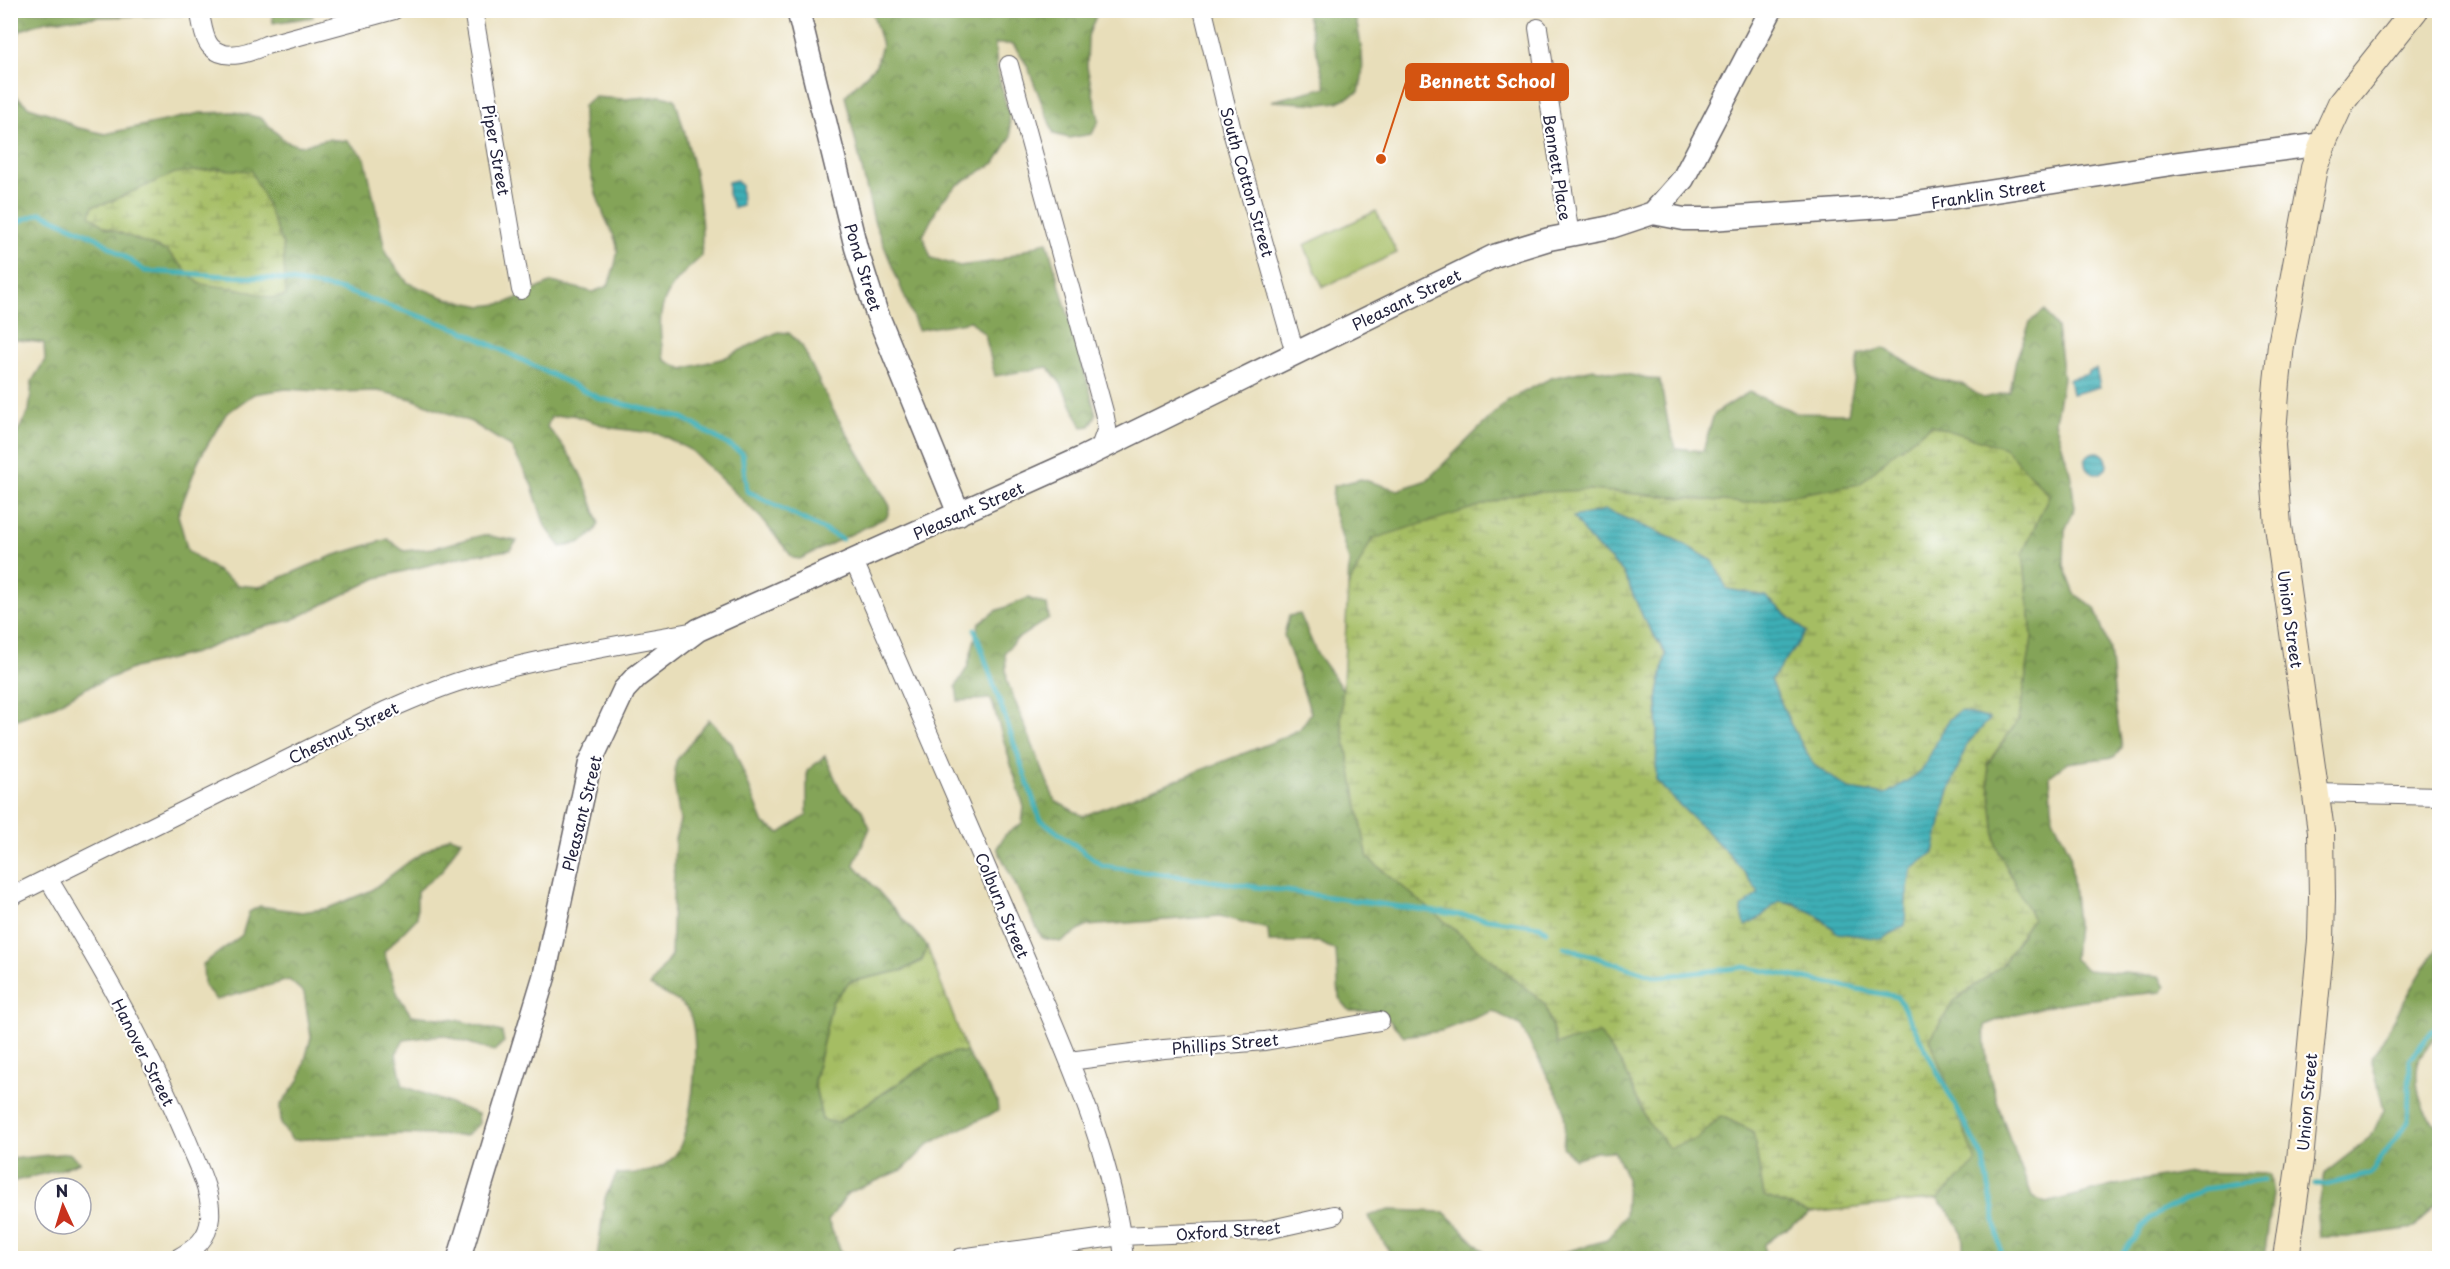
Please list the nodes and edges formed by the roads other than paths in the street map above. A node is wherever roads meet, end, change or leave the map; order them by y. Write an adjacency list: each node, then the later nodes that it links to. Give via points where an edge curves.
1 (199, 10): 2 (street, via 210,46 232,54 248,53)
2 (394, 10)
3 (473, 10): 13 (street, Piper Street)
4 (798, 10): 16 (street, Pond Street, via 856,248 876,311)
5 (1203, 10): 14 (street, South Cotton Street, via 1234,138)
6 (1771, 10): 11 (street, via 1683,179)
7 (2415, 10): 10 (main road, Union Street, via 2341,104)
8 (1538, 27): 12 (street, Bennett Place)
9 (1009, 65): 15 (street, via 1104,412 1107,428)
10 (2323, 144): 11 (street, Franklin Street, via 1880,208 1710,219); 19 (main road, Union Street, via 2314,168 2281,345 2272,445 2278,526)
11 (1653, 213): 12 (street, Pleasant Street)
12 (1570, 236): 14 (street, Pleasant Street, via 1494,256)
13 (521, 290)
14 (1295, 353): 15 (street, Pleasant Street)
15 (1099, 450): 16 (street, Pleasant Street)
16 (959, 514): 17 (street, Pleasant Street)
17 (854, 561): 18 (street, Pleasant Street); 24 (street, Colburn Street)
18 (698, 630): 21 (street, Chestnut Street, via 492,673 430,692); 28 (street, Pleasant Street, via 649,665 624,690 590,763 544,977)
19 (2316, 793): 20 (street); 31 (main road, Union Street, via 2321,831 2322,926 2300,1160)
20 (2439, 796)
21 (49, 880): 22 (street, Chestnut Street); 27 (street, Hanover Street, via 130,1022 182,1126 208,1197 207,1234 192,1251)
22 (10, 897)
23 (1380, 1021): 24 (street, Phillips Street, via 1265,1041)
24 (1069, 1061): 26 (street, Colburn Street, via 1095,1125)
25 (1334, 1215): 26 (street, Oxford Street, via 1267,1230)
26 (1121, 1236): 29 (street, Oxford Street); 30 (street, Colburn Street)
27 (178, 1258)
28 (459, 1258)
29 (960, 1258)
30 (1124, 1258)
31 (2286, 1258)

